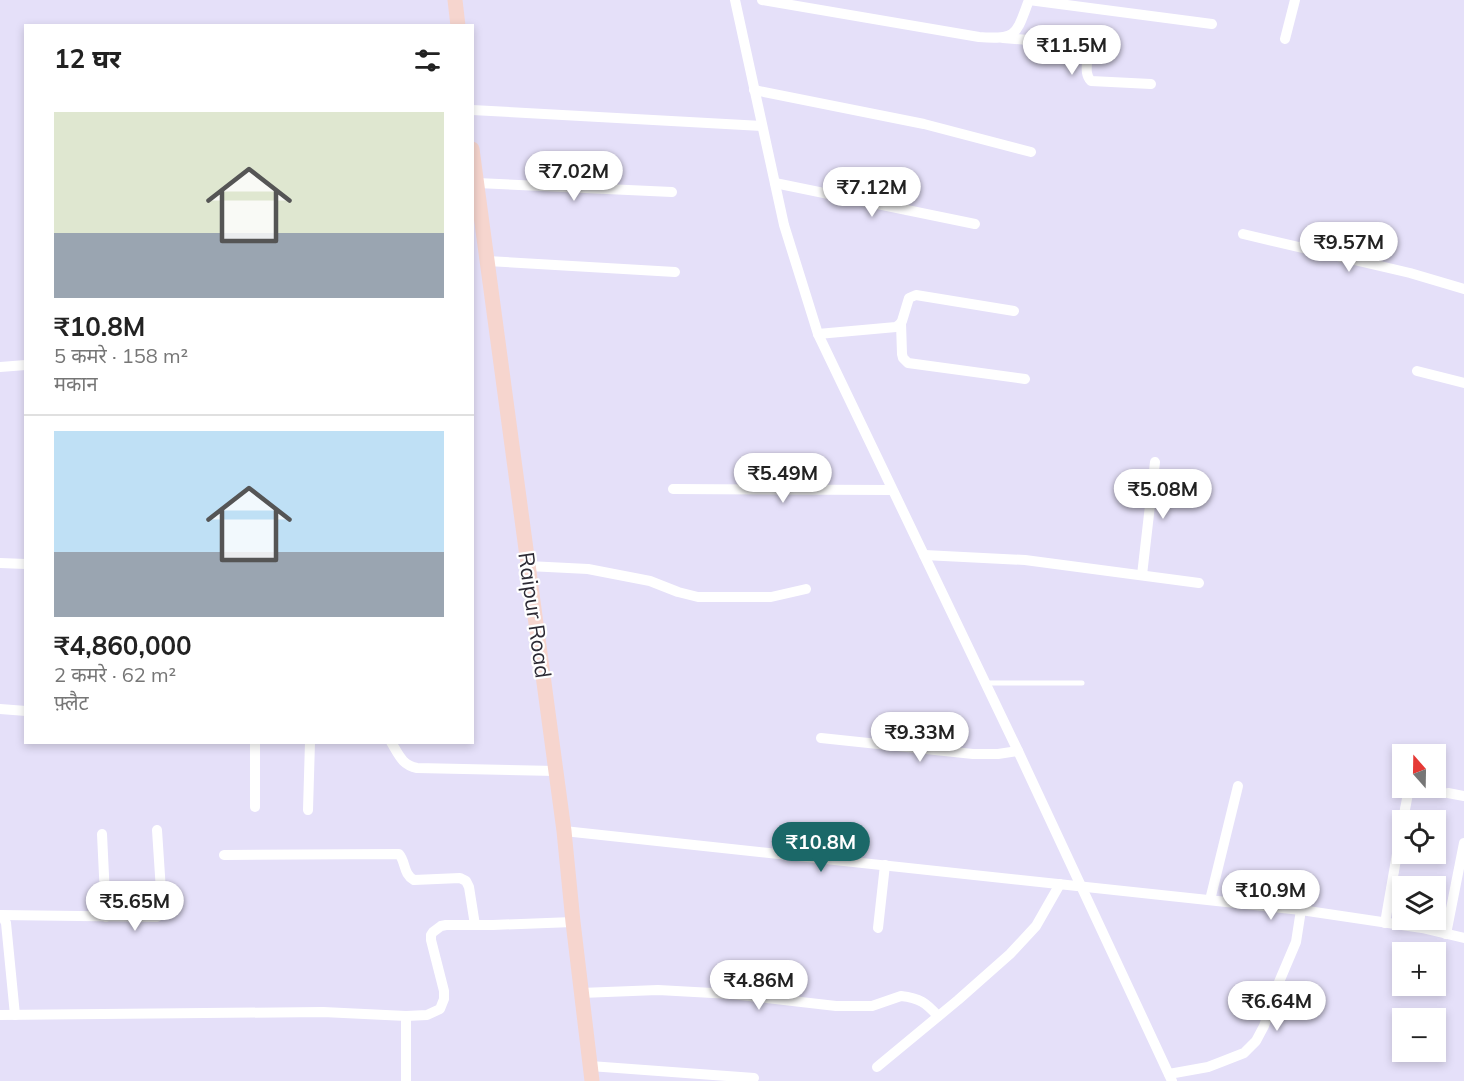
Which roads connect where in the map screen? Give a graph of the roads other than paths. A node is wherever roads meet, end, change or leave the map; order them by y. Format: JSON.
{"nodes":[{"id":1,"x":455,"y":0,"type":"edge"},
{"id":2,"x":735,"y":0,"type":"edge"},
{"id":3,"x":762,"y":0,"type":"edge"},
{"id":4,"x":1029,"y":0,"type":"edge"},
{"id":5,"x":1295,"y":0,"type":"edge"},
{"id":6,"x":458,"y":24,"type":"edge"},
{"id":7,"x":1212,"y":24,"type":"dead end"},
{"id":8,"x":1003,"y":38,"type":"junction"},
{"id":9,"x":1285,"y":39,"type":"dead end"},
{"id":10,"x":1151,"y":84,"type":"dead end"},
{"id":11,"x":754,"y":90,"type":"junction"},
{"id":12,"x":474,"y":110,"type":"edge"},
{"id":13,"x":762,"y":126,"type":"junction"},
{"id":14,"x":1031,"y":152,"type":"dead end"},
{"id":15,"x":474,"y":163,"type":"edge"},
{"id":16,"x":477,"y":183,"type":"junction"},
{"id":17,"x":775,"y":183,"type":"junction"},
{"id":18,"x":672,"y":192,"type":"dead end"},
{"id":19,"x":476,"y":210,"type":"edge"},
{"id":20,"x":975,"y":224,"type":"dead end"},
{"id":21,"x":1243,"y":234,"type":"dead end"},
{"id":22,"x":487,"y":261,"type":"junction"},
{"id":23,"x":675,"y":272,"type":"dead end"},
{"id":24,"x":1464,"y":289,"type":"edge"},
{"id":25,"x":1014,"y":311,"type":"dead end"},
{"id":26,"x":901,"y":323,"type":"junction"},
{"id":27,"x":818,"y":334,"type":"junction"},
{"id":28,"x":24,"y":365,"type":"edge"},
{"id":29,"x":0,"y":367,"type":"edge"},
{"id":30,"x":1417,"y":371,"type":"dead end"},
{"id":31,"x":1025,"y":379,"type":"dead end"},
{"id":32,"x":1464,"y":382,"type":"edge"},
{"id":33,"x":1155,"y":462,"type":"dead end"},
{"id":34,"x":673,"y":489,"type":"dead end"},
{"id":35,"x":892,"y":490,"type":"junction"},
{"id":36,"x":924,"y":555,"type":"junction"},
{"id":37,"x":0,"y":563,"type":"edge"},
{"id":38,"x":24,"y":564,"type":"edge"},
{"id":39,"x":528,"y":566,"type":"junction"},
{"id":40,"x":1142,"y":575,"type":"junction"},
{"id":41,"x":1199,"y":583,"type":"dead end"},
{"id":42,"x":806,"y":589,"type":"dead end"},
{"id":43,"x":1082,"y":682,"type":"dead end"},
{"id":44,"x":985,"y":683,"type":"junction"},
{"id":45,"x":0,"y":709,"type":"edge"},
{"id":46,"x":24,"y":711,"type":"edge"},
{"id":47,"x":821,"y":738,"type":"dead end"},
{"id":48,"x":255,"y":744,"type":"edge"},
{"id":49,"x":309,"y":744,"type":"edge"},
{"id":50,"x":392,"y":744,"type":"edge"},
{"id":51,"x":1018,"y":751,"type":"junction"},
{"id":52,"x":556,"y":771,"type":"junction"},
{"id":53,"x":1238,"y":786,"type":"dead end"},
{"id":54,"x":1448,"y":793,"type":"dead end"},
{"id":55,"x":1464,"y":796,"type":"edge"},
{"id":56,"x":255,"y":807,"type":"dead end"},
{"id":57,"x":308,"y":810,"type":"dead end"},
{"id":58,"x":157,"y":830,"type":"dead end"},
{"id":59,"x":564,"y":831,"type":"junction"},
{"id":60,"x":102,"y":834,"type":"dead end"},
{"id":61,"x":1464,"y":843,"type":"edge"},
{"id":62,"x":224,"y":855,"type":"dead end"},
{"id":63,"x":1396,"y":864,"type":"edge"},
{"id":64,"x":885,"y":865,"type":"junction"},
{"id":65,"x":1060,"y":884,"type":"junction"},
{"id":66,"x":1082,"y":886,"type":"junction"},
{"id":67,"x":1210,"y":900,"type":"junction"},
{"id":68,"x":1301,"y":910,"type":"junction"},
{"id":69,"x":0,"y":915,"type":"edge"},
{"id":70,"x":106,"y":917,"type":"junction"},
{"id":71,"x":573,"y":922,"type":"junction"},
{"id":72,"x":1385,"y":923,"type":"junction"},
{"id":73,"x":475,"y":926,"type":"junction"},
{"id":74,"x":878,"y":928,"type":"dead end"},
{"id":75,"x":1446,"y":934,"type":"junction"},
{"id":76,"x":1464,"y":938,"type":"edge"},
{"id":77,"x":4,"y":947,"type":"edge"},
{"id":78,"x":581,"y":993,"type":"junction"},
{"id":79,"x":0,"y":1015,"type":"edge"},
{"id":80,"x":15,"y":1015,"type":"junction"},
{"id":81,"x":406,"y":1016,"type":"junction"},
{"id":82,"x":938,"y":1017,"type":"junction"},
{"id":83,"x":877,"y":1067,"type":"dead end"},
{"id":84,"x":591,"y":1073,"type":"edge"},
{"id":85,"x":1171,"y":1077,"type":"edge"},
{"id":86,"x":754,"y":1078,"type":"dead end"},
{"id":87,"x":406,"y":1081,"type":"edge"}],
"edges":[{"from":1,"to":6,"type":"main road"},
{"from":2,"to":11,"type":"street"},
{"from":3,"to":8,"type":"street"},
{"from":4,"to":7,"type":"street"},
{"from":4,"to":8,"type":"street"},
{"from":5,"to":9,"type":"street"},
{"from":8,"to":10,"type":"street"},
{"from":11,"to":13,"type":"street"},
{"from":11,"to":14,"type":"street"},
{"from":12,"to":13,"type":"street"},
{"from":13,"to":17,"type":"street"},
{"from":15,"to":16,"type":"main road","name":"Raipur Road"},
{"from":16,"to":18,"type":"street"},
{"from":16,"to":19,"type":"main road","name":"Raipur Road"},
{"from":17,"to":20,"type":"street"},
{"from":17,"to":27,"type":"street"},
{"from":19,"to":22,"type":"main road","name":"Raipur Road"},
{"from":21,"to":24,"type":"street"},
{"from":22,"to":23,"type":"street"},
{"from":22,"to":39,"type":"main road","name":"Raipur Road"},
{"from":25,"to":26,"type":"street"},
{"from":26,"to":27,"type":"street"},
{"from":26,"to":31,"type":"street"},
{"from":27,"to":35,"type":"street"},
{"from":28,"to":29,"type":"street"},
{"from":30,"to":32,"type":"street"},
{"from":33,"to":40,"type":"street"},
{"from":34,"to":35,"type":"street"},
{"from":35,"to":36,"type":"street"},
{"from":36,"to":40,"type":"street"},
{"from":36,"to":44,"type":"street"},
{"from":37,"to":38,"type":"street"},
{"from":39,"to":42,"type":"street"},
{"from":39,"to":52,"type":"main road","name":"Raipur Road"},
{"from":40,"to":41,"type":"street"},
{"from":43,"to":44,"type":"lane"},
{"from":44,"to":51,"type":"street"},
{"from":45,"to":46,"type":"street"},
{"from":47,"to":51,"type":"street"},
{"from":48,"to":56,"type":"street"},
{"from":49,"to":57,"type":"street"},
{"from":50,"to":52,"type":"street"},
{"from":51,"to":66,"type":"street"},
{"from":52,"to":59,"type":"main road","name":"Raipur Road"},
{"from":53,"to":67,"type":"street"},
{"from":54,"to":55,"type":"street"},
{"from":58,"to":70,"type":"street"},
{"from":59,"to":64,"type":"street"},
{"from":59,"to":71,"type":"main road","name":"Raipur Road"},
{"from":60,"to":70,"type":"street"},
{"from":61,"to":75,"type":"street"},
{"from":62,"to":73,"type":"street"},
{"from":63,"to":72,"type":"street"},
{"from":64,"to":65,"type":"street"},
{"from":64,"to":74,"type":"street"},
{"from":65,"to":66,"type":"street"},
{"from":65,"to":82,"type":"street"},
{"from":66,"to":67,"type":"street"},
{"from":66,"to":85,"type":"street"},
{"from":67,"to":68,"type":"street"},
{"from":68,"to":72,"type":"street"},
{"from":68,"to":85,"type":"street"},
{"from":69,"to":70,"type":"street"},
{"from":69,"to":77,"type":"street"},
{"from":71,"to":73,"type":"street"},
{"from":71,"to":78,"type":"main road","name":"Raipur Road"},
{"from":72,"to":75,"type":"street"},
{"from":73,"to":81,"type":"street"},
{"from":75,"to":76,"type":"street"},
{"from":77,"to":80,"type":"street"},
{"from":78,"to":82,"type":"street"},
{"from":78,"to":84,"type":"main road","name":"Raipur Road"},
{"from":79,"to":80,"type":"street"},
{"from":80,"to":81,"type":"street"},
{"from":81,"to":87,"type":"street"},
{"from":82,"to":83,"type":"street"},
{"from":84,"to":86,"type":"street"}]}
